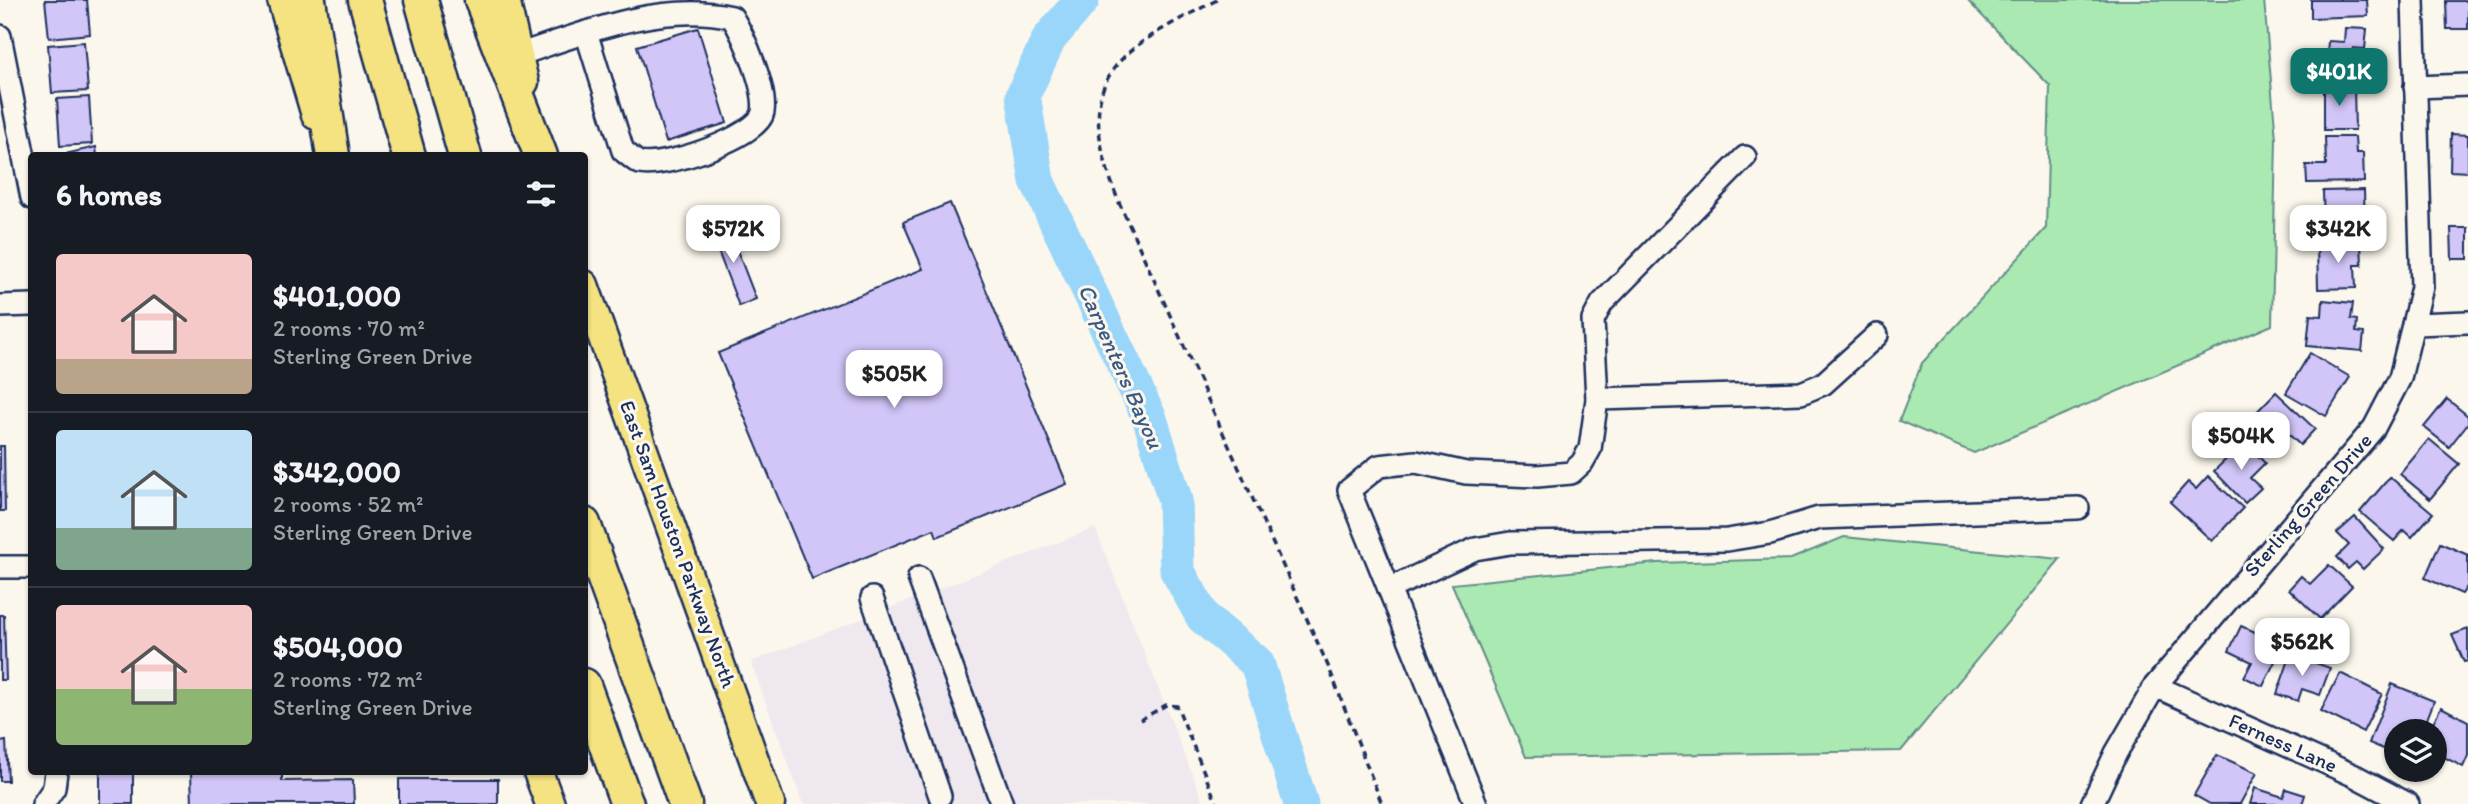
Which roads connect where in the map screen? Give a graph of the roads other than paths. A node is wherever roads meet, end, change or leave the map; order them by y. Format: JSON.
{"nodes":[{"id":1,"x":282,"y":0,"type":"edge"},
{"id":2,"x":309,"y":0,"type":"edge"},
{"id":3,"x":365,"y":0,"type":"edge"},
{"id":4,"x":421,"y":0,"type":"edge"},
{"id":5,"x":481,"y":0,"type":"edge"},
{"id":6,"x":505,"y":0,"type":"edge"},
{"id":7,"x":2413,"y":0,"type":"edge"},
{"id":8,"x":586,"y":32,"type":"junction"},
{"id":9,"x":0,"y":36,"type":"edge"},
{"id":10,"x":518,"y":55,"type":"junction"},
{"id":11,"x":2468,"y":85,"type":"edge"},
{"id":12,"x":2415,"y":87,"type":"junction"},
{"id":13,"x":326,"y":152,"type":"edge"},
{"id":14,"x":332,"y":152,"type":"edge"},
{"id":15,"x":408,"y":152,"type":"edge"},
{"id":16,"x":463,"y":152,"type":"edge"},
{"id":17,"x":539,"y":152,"type":"edge"},
{"id":18,"x":540,"y":152,"type":"edge"},
{"id":19,"x":1745,"y":157,"type":"dead end"},
{"id":20,"x":28,"y":178,"type":"edge"},
{"id":21,"x":588,"y":296,"type":"edge"},
{"id":22,"x":28,"y":305,"type":"edge"},
{"id":23,"x":0,"y":306,"type":"edge"},
{"id":24,"x":2468,"y":322,"type":"edge"},
{"id":25,"x":2415,"y":324,"type":"junction"},
{"id":26,"x":1877,"y":335,"type":"dead end"},
{"id":27,"x":1597,"y":399,"type":"junction"},
{"id":28,"x":2078,"y":508,"type":"dead end"},
{"id":29,"x":588,"y":535,"type":"edge"},
{"id":30,"x":0,"y":567,"type":"edge"},
{"id":31,"x":28,"y":567,"type":"edge"},
{"id":32,"x":919,"y":578,"type":"dead end"},
{"id":33,"x":1388,"y":589,"type":"junction"},
{"id":34,"x":873,"y":597,"type":"dead end"},
{"id":35,"x":2155,"y":686,"type":"junction"},
{"id":36,"x":588,"y":696,"type":"edge"},
{"id":37,"x":56,"y":775,"type":"edge"},
{"id":38,"x":539,"y":775,"type":"edge"},
{"id":39,"x":940,"y":796,"type":"dead end"},
{"id":40,"x":44,"y":803,"type":"edge"},
{"id":41,"x":550,"y":804,"type":"edge"},
{"id":42,"x":627,"y":804,"type":"edge"},
{"id":43,"x":685,"y":804,"type":"edge"},
{"id":44,"x":770,"y":804,"type":"edge"},
{"id":45,"x":1002,"y":804,"type":"edge"},
{"id":46,"x":1476,"y":804,"type":"edge"},
{"id":47,"x":2092,"y":804,"type":"edge"},
{"id":48,"x":2408,"y":804,"type":"edge"}],
"edges":[{"from":1,"to":13,"type":"main road"},
{"from":2,"to":14,"type":"highway"},
{"from":3,"to":15,"type":"highway"},
{"from":4,"to":16,"type":"highway"},
{"from":5,"to":17,"type":"highway"},
{"from":6,"to":10,"type":"main road"},
{"from":7,"to":12,"type":"street","name":"Sterling Green Drive"},
{"from":8,"to":8,"type":"street"},
{"from":8,"to":10,"type":"street"},
{"from":9,"to":20,"type":"street"},
{"from":10,"to":18,"type":"main road"},
{"from":11,"to":12,"type":"street"},
{"from":12,"to":25,"type":"street","name":"Sterling Green Drive"},
{"from":19,"to":27,"type":"street"},
{"from":21,"to":44,"type":"main road","name":"East Sam Houston Parkway North"},
{"from":22,"to":23,"type":"street"},
{"from":24,"to":25,"type":"street"},
{"from":25,"to":35,"type":"street","name":"Sterling Green Drive"},
{"from":26,"to":27,"type":"street"},
{"from":27,"to":33,"type":"street"},
{"from":28,"to":33,"type":"street"},
{"from":29,"to":43,"type":"highway"},
{"from":30,"to":31,"type":"street"},
{"from":32,"to":45,"type":"street"},
{"from":33,"to":46,"type":"street"},
{"from":34,"to":39,"type":"street"},
{"from":35,"to":47,"type":"street","name":"Sterling Green Drive"},
{"from":35,"to":48,"type":"street","name":"Ferness Lane"},
{"from":36,"to":42,"type":"highway"},
{"from":37,"to":40,"type":"street"},
{"from":38,"to":41,"type":"main road"}]}
